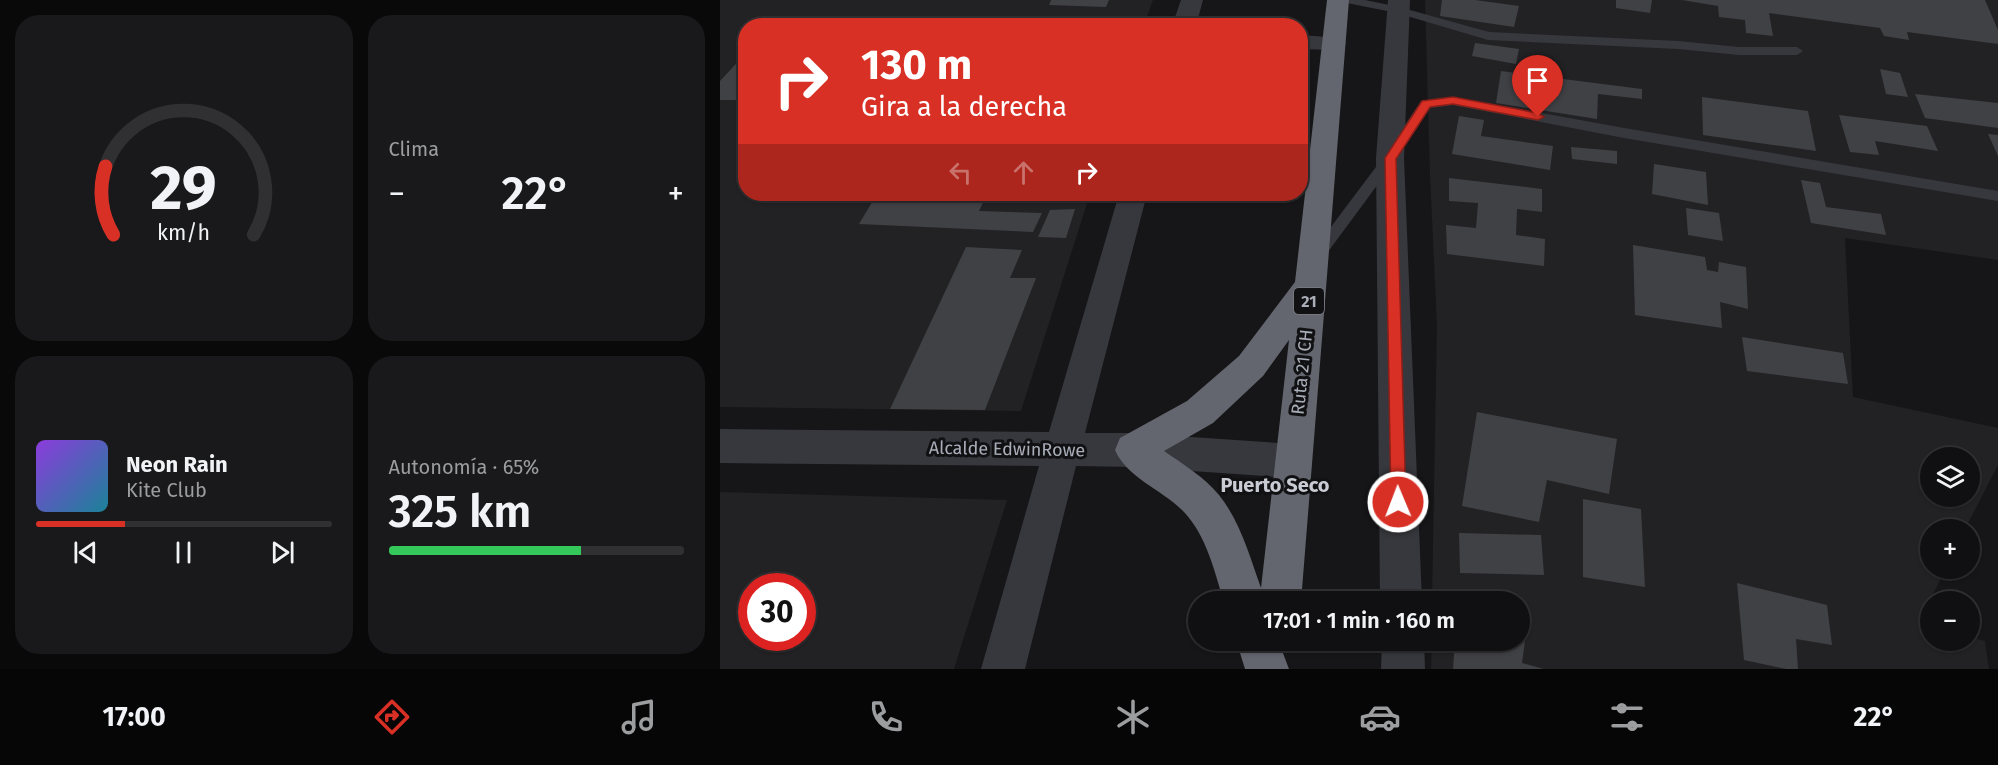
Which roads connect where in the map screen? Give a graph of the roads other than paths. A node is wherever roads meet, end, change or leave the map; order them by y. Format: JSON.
{"nodes":[{"id":1,"x":1192,"y":0,"type":"edge"},
{"id":2,"x":1338,"y":0,"type":"edge"},
{"id":3,"x":1347,"y":0,"type":"edge"},
{"id":4,"x":1399,"y":5,"type":"edge"},
{"id":5,"x":1186,"y":18,"type":"edge"},
{"id":6,"x":1308,"y":42,"type":"edge"},
{"id":7,"x":1334,"y":43,"type":"junction"},
{"id":8,"x":1797,"y":51,"type":"dead end"},
{"id":9,"x":1390,"y":158,"type":"junction"},
{"id":10,"x":1998,"y":196,"type":"edge"},
{"id":11,"x":1131,"y":201,"type":"edge"},
{"id":12,"x":1311,"y":274,"type":"junction"},
{"id":13,"x":720,"y":446,"type":"edge"},
{"id":14,"x":1062,"y":450,"type":"junction"},
{"id":15,"x":1133,"y":450,"type":"junction"},
{"id":16,"x":1293,"y":461,"type":"junction"},
{"id":17,"x":1241,"y":591,"type":"edge"},
{"id":18,"x":1281,"y":591,"type":"edge"},
{"id":19,"x":1401,"y":591,"type":"edge"},
{"id":20,"x":1261,"y":651,"type":"edge"},
{"id":21,"x":1275,"y":651,"type":"edge"},
{"id":22,"x":1403,"y":651,"type":"edge"},
{"id":23,"x":1003,"y":669,"type":"edge"},
{"id":24,"x":1267,"y":669,"type":"edge"},
{"id":25,"x":1273,"y":669,"type":"edge"},
{"id":26,"x":1404,"y":669,"type":"edge"}],
"edges":[{"from":1,"to":5,"type":"street"},
{"from":2,"to":7,"type":"highway","name":"Ruta 21 CH","number":"21"},
{"from":3,"to":4,"type":"lane"},
{"from":4,"to":8,"type":"lane"},
{"from":4,"to":9,"type":"street"},
{"from":6,"to":7,"type":"street"},
{"from":7,"to":12,"type":"highway","name":"Ruta 21 CH","number":"21"},
{"from":9,"to":10,"type":"lane"},
{"from":9,"to":12,"type":"lane"},
{"from":9,"to":19,"type":"street"},
{"from":11,"to":14,"type":"street"},
{"from":12,"to":15,"type":"highway"},
{"from":12,"to":16,"type":"highway","name":"Ruta 21 CH","number":"21"},
{"from":13,"to":14,"type":"street","name":"Alcalde EdwinRowe"},
{"from":14,"to":15,"type":"street","name":"Alcalde EdwinRowe"},
{"from":14,"to":23,"type":"street"},
{"from":15,"to":16,"type":"street","name":"Alcalde EdwinRowe"},
{"from":15,"to":17,"type":"highway"},
{"from":16,"to":18,"type":"highway","name":"Ruta 21 CH","number":"21"},
{"from":20,"to":24,"type":"highway"},
{"from":21,"to":25,"type":"highway"},
{"from":22,"to":26,"type":"street"}]}
